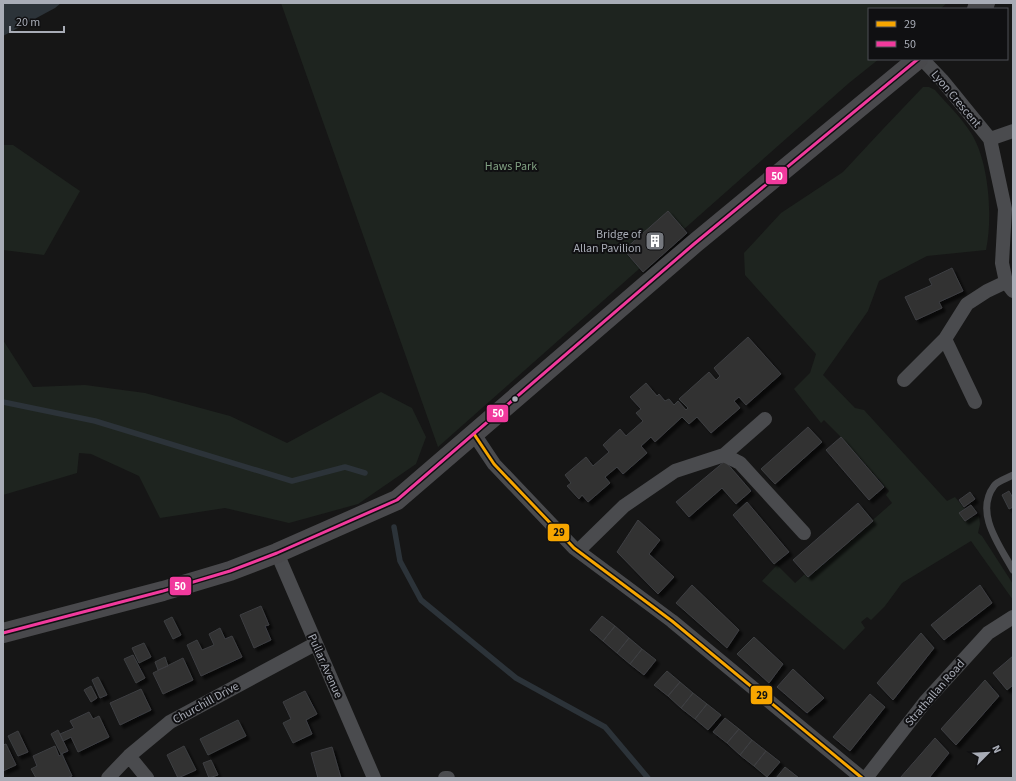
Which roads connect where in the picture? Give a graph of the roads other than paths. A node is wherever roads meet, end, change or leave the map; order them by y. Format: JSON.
{"nodes":[{"id":1,"x":917,"y":60,"type":"edge"},
{"id":2,"x":923,"y":60,"type":"edge"},
{"id":3,"x":1013,"y":131,"type":"edge"},
{"id":4,"x":990,"y":139,"type":"junction"},
{"id":5,"x":1010,"y":286,"type":"edge"},
{"id":6,"x":945,"y":339,"type":"junction"},
{"id":7,"x":904,"y":380,"type":"dead end"},
{"id":8,"x":975,"y":402,"type":"dead end"},
{"id":9,"x":765,"y":419,"type":"dead end"},
{"id":10,"x":474,"y":434,"type":"junction"},
{"id":11,"x":724,"y":455,"type":"junction"},
{"id":12,"x":1013,"y":475,"type":"edge"},
{"id":13,"x":804,"y":533,"type":"dead end"},
{"id":14,"x":578,"y":551,"type":"junction"},
{"id":15,"x":277,"y":553,"type":"junction"},
{"id":16,"x":1013,"y":570,"type":"edge"},
{"id":17,"x":1013,"y":617,"type":"edge"},
{"id":18,"x":3,"y":633,"type":"edge"},
{"id":19,"x":315,"y":644,"type":"junction"},
{"id":20,"x":129,"y":756,"type":"junction"},
{"id":21,"x":108,"y":778,"type":"edge"},
{"id":22,"x":147,"y":778,"type":"edge"},
{"id":23,"x":374,"y":778,"type":"edge"},
{"id":24,"x":445,"y":778,"type":"edge"},
{"id":25,"x":448,"y":778,"type":"edge"},
{"id":26,"x":862,"y":778,"type":"edge"},
{"id":27,"x":866,"y":778,"type":"edge"}],
"edges":[{"from":1,"to":10,"type":"main road"},
{"from":2,"to":4,"type":"street","name":"Lyon Crescent"},
{"from":3,"to":4,"type":"street","name":"Lyon Crescent"},
{"from":4,"to":5,"type":"street","name":"Lyon Crescent"},
{"from":5,"to":6,"type":"street","name":"Lyon Crescent"},
{"from":6,"to":7,"type":"street","name":"Lyon Crescent"},
{"from":6,"to":8,"type":"street"},
{"from":9,"to":11,"type":"street"},
{"from":10,"to":14,"type":"street"},
{"from":10,"to":15,"type":"main road"},
{"from":11,"to":13,"type":"street"},
{"from":11,"to":14,"type":"street"},
{"from":12,"to":16,"type":"lane"},
{"from":14,"to":26,"type":"street"},
{"from":15,"to":18,"type":"main road"},
{"from":15,"to":19,"type":"street","name":"Pullar Avenue"},
{"from":17,"to":27,"type":"street","name":"Strathallan Road"},
{"from":19,"to":20,"type":"street","name":"Churchill Drive"},
{"from":19,"to":23,"type":"street","name":"Pullar Avenue"},
{"from":20,"to":21,"type":"street","name":"Churchill Drive"},
{"from":20,"to":22,"type":"street"},
{"from":24,"to":25,"type":"street"}]}
